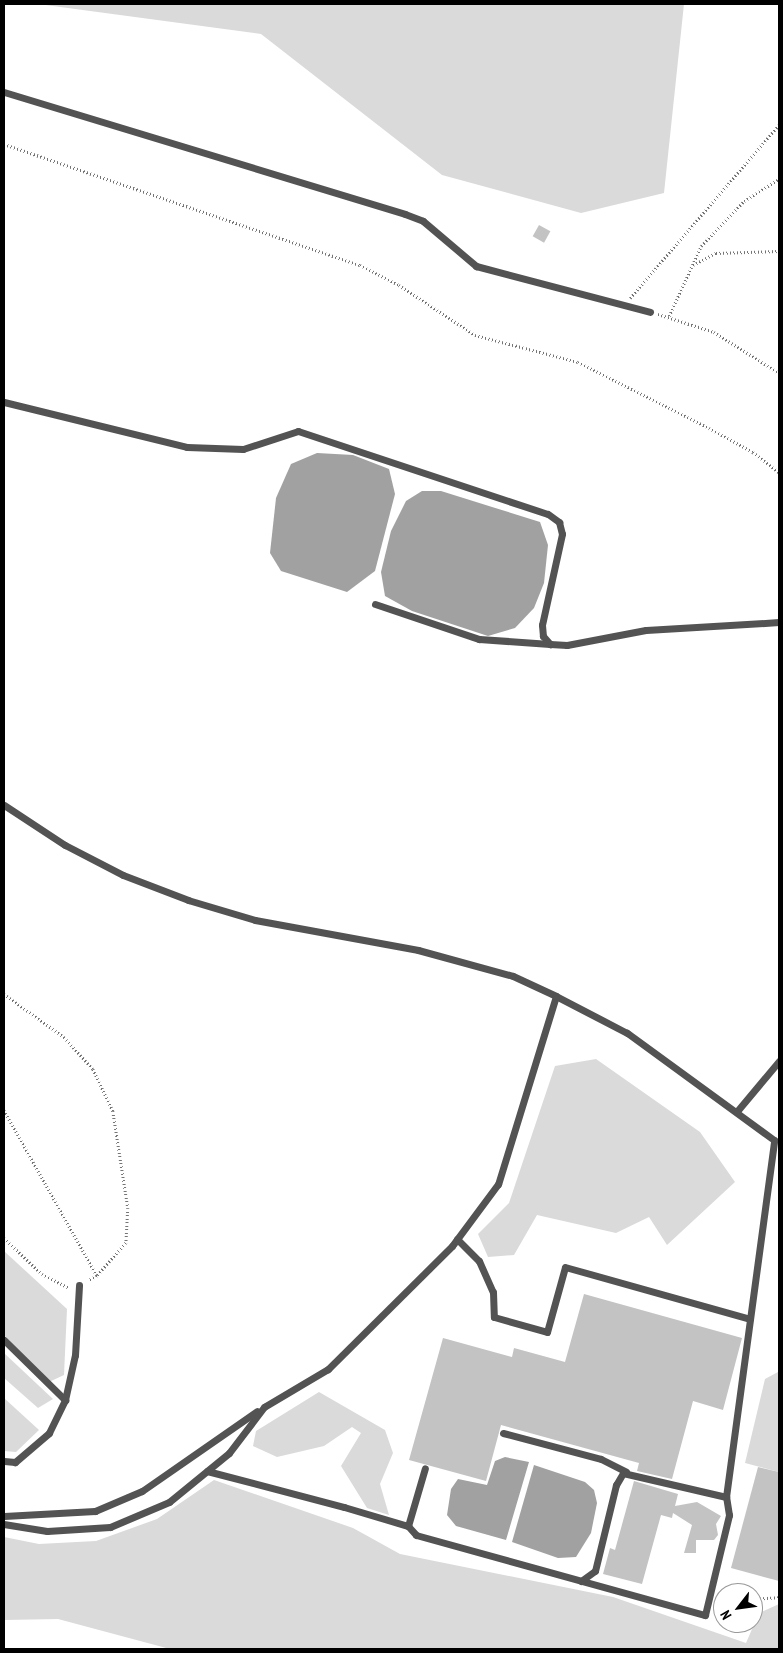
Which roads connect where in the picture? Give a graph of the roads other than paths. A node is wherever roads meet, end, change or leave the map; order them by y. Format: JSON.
{"nodes":[{"id":1,"x":4,"y":92,"type":"edge"},
{"id":2,"x":650,"y":312,"type":"road end"},
{"id":3,"x":4,"y":402,"type":"edge"},
{"id":4,"x":375,"y":604,"type":"dead end"},
{"id":5,"x":779,"y":622,"type":"edge"},
{"id":6,"x":550,"y":644,"type":"junction"},
{"id":7,"x":4,"y":805,"type":"edge"},
{"id":8,"x":556,"y":996,"type":"junction"},
{"id":9,"x":779,"y":1061,"type":"edge"},
{"id":10,"x":738,"y":1110,"type":"junction"},
{"id":11,"x":777,"y":1142,"type":"edge"},
{"id":12,"x":457,"y":1239,"type":"junction"},
{"id":13,"x":80,"y":1285,"type":"road end"},
{"id":14,"x":750,"y":1319,"type":"junction"},
{"id":15,"x":4,"y":1340,"type":"edge"},
{"id":16,"x":66,"y":1400,"type":"junction"},
{"id":17,"x":264,"y":1407,"type":"junction"},
{"id":18,"x":503,"y":1433,"type":"dead end"},
{"id":19,"x":4,"y":1461,"type":"edge"},
{"id":20,"x":425,"y":1468,"type":"dead end"},
{"id":21,"x":207,"y":1471,"type":"junction"},
{"id":22,"x":626,"y":1472,"type":"junction"},
{"id":23,"x":726,"y":1497,"type":"junction"},
{"id":24,"x":4,"y":1516,"type":"edge"},
{"id":25,"x":4,"y":1524,"type":"edge"},
{"id":26,"x":408,"y":1526,"type":"junction"},
{"id":27,"x":581,"y":1581,"type":"junction"}],
"edges":[{"from":1,"to":2,"type":"lane"},
{"from":3,"to":6,"type":"lane"},
{"from":4,"to":6,"type":"lane"},
{"from":5,"to":6,"type":"lane"},
{"from":7,"to":8,"type":"lane"},
{"from":8,"to":10,"type":"lane"},
{"from":8,"to":12,"type":"lane"},
{"from":9,"to":10,"type":"lane"},
{"from":10,"to":11,"type":"lane"},
{"from":11,"to":14,"type":"lane"},
{"from":12,"to":14,"type":"lane"},
{"from":12,"to":17,"type":"lane"},
{"from":13,"to":16,"type":"lane"},
{"from":14,"to":23,"type":"lane"},
{"from":15,"to":16,"type":"lane"},
{"from":16,"to":19,"type":"lane"},
{"from":17,"to":21,"type":"lane"},
{"from":17,"to":24,"type":"lane"},
{"from":18,"to":22,"type":"lane"},
{"from":20,"to":26,"type":"lane"},
{"from":21,"to":25,"type":"lane"},
{"from":21,"to":26,"type":"lane"},
{"from":22,"to":23,"type":"lane"},
{"from":22,"to":27,"type":"lane"},
{"from":23,"to":27,"type":"lane"},
{"from":26,"to":27,"type":"lane"}]}
